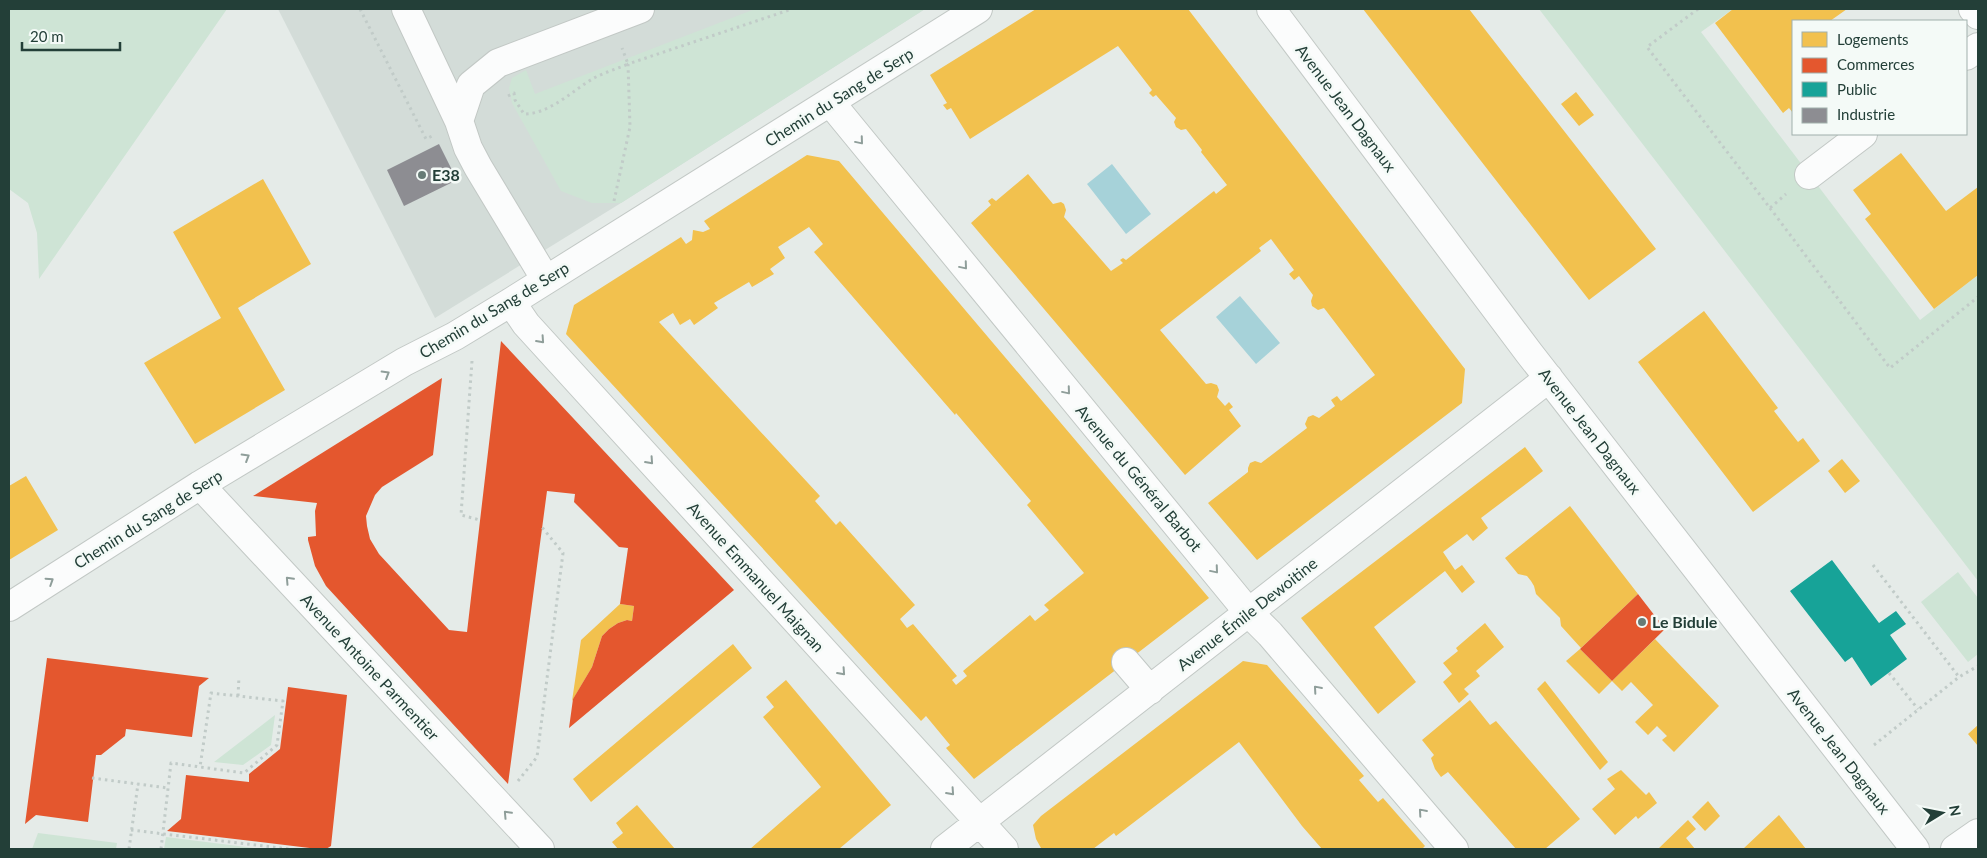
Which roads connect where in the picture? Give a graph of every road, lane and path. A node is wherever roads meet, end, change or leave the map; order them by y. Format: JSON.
{"nodes":[{"id":1,"x":406,"y":9,"type":"edge"},
{"id":2,"x":640,"y":9,"type":"edge"},
{"id":3,"x":792,"y":9,"type":"edge"},
{"id":4,"x":978,"y":9,"type":"edge"},
{"id":5,"x":1271,"y":9,"type":"edge"},
{"id":6,"x":1698,"y":9,"type":"edge"},
{"id":7,"x":1973,"y":9,"type":"edge"},
{"id":8,"x":1978,"y":15,"type":"edge"},
{"id":9,"x":1978,"y":47,"type":"edge"},
{"id":10,"x":1967,"y":55,"type":"edge"},
{"id":11,"x":830,"y":102,"type":"junction"},
{"id":12,"x":459,"y":121,"type":"junction"},
{"id":13,"x":1862,"y":135,"type":"edge"},
{"id":14,"x":1810,"y":175,"type":"joint"},
{"id":15,"x":614,"y":203,"type":"dead end"},
{"id":16,"x":1770,"y":208,"type":"junction"},
{"id":17,"x":546,"y":280,"type":"junction"},
{"id":18,"x":1978,"y":297,"type":"edge"},
{"id":19,"x":510,"y":302,"type":"junction"},
{"id":20,"x":455,"y":336,"type":"junction"},
{"id":21,"x":1549,"y":378,"type":"junction"},
{"id":22,"x":200,"y":484,"type":"junction"},
{"id":23,"x":480,"y":520,"type":"dead end"},
{"id":24,"x":541,"y":526,"type":"dead end"},
{"id":25,"x":1873,"y":565,"type":"dead end"},
{"id":26,"x":9,"y":607,"type":"edge"},
{"id":27,"x":1250,"y":613,"type":"junction"},
{"id":28,"x":1126,"y":662,"type":"dead end"},
{"id":29,"x":1978,"y":666,"type":"edge"},
{"id":30,"x":1889,"y":672,"type":"dead end"},
{"id":31,"x":239,"y":677,"type":"dead end"},
{"id":32,"x":1959,"y":677,"type":"junction"},
{"id":33,"x":1150,"y":690,"type":"junction"},
{"id":34,"x":238,"y":696,"type":"junction"},
{"id":35,"x":1918,"y":710,"type":"junction"},
{"id":36,"x":1850,"y":765,"type":"junction"},
{"id":37,"x":200,"y":767,"type":"junction"},
{"id":38,"x":92,"y":778,"type":"dead end"},
{"id":39,"x":138,"y":784,"type":"junction"},
{"id":40,"x":168,"y":788,"type":"junction"},
{"id":41,"x":500,"y":806,"type":"junction"},
{"id":42,"x":979,"y":823,"type":"junction"},
{"id":43,"x":132,"y":830,"type":"junction"},
{"id":44,"x":1978,"y":833,"type":"edge"},
{"id":45,"x":162,"y":834,"type":"junction"},
{"id":46,"x":129,"y":849,"type":"edge"},
{"id":47,"x":160,"y":849,"type":"edge"},
{"id":48,"x":289,"y":849,"type":"edge"},
{"id":49,"x":540,"y":849,"type":"edge"},
{"id":50,"x":945,"y":849,"type":"edge"},
{"id":51,"x":1004,"y":849,"type":"edge"},
{"id":52,"x":1454,"y":849,"type":"edge"},
{"id":53,"x":1915,"y":849,"type":"edge"},
{"id":54,"x":1955,"y":849,"type":"edge"}],
"edges":[{"from":1,"to":12,"type":"street"},
{"from":2,"to":12,"type":"street"},
{"from":3,"to":15,"type":"path"},
{"from":4,"to":11,"type":"street","name":"Chemin du Sang de Serp"},
{"from":5,"to":21,"type":"street","name":"Avenue Jean Dagnaux"},
{"from":6,"to":16,"type":"path"},
{"from":7,"to":8,"type":"street"},
{"from":9,"to":10,"type":"street"},
{"from":11,"to":17,"type":"street","name":"Chemin du Sang de Serp"},
{"from":11,"to":27,"type":"street","name":"Avenue du Général Barbot","one_way":true},
{"from":12,"to":17,"type":"street"},
{"from":13,"to":14,"type":"street"},
{"from":14,"to":16,"type":"path"},
{"from":16,"to":18,"type":"path"},
{"from":17,"to":19,"type":"street","name":"Chemin du Sang de Serp"},
{"from":19,"to":20,"type":"street","name":"Chemin du Sang de Serp"},
{"from":19,"to":42,"type":"street","name":"Avenue Emmanuel Maignan","one_way":true},
{"from":22,"to":20,"type":"street","name":"Chemin du Sang de Serp","one_way":true},
{"from":20,"to":23,"type":"path"},
{"from":21,"to":27,"type":"street","name":"Avenue Émile Dewoitine"},
{"from":21,"to":36,"type":"street","name":"Avenue Jean Dagnaux"},
{"from":26,"to":22,"type":"street","name":"Chemin du Sang de Serp","one_way":true},
{"from":41,"to":22,"type":"street","name":"Avenue Antoine Parmentier","one_way":true},
{"from":24,"to":41,"type":"path"},
{"from":25,"to":32,"type":"path"},
{"from":27,"to":33,"type":"street","name":"Avenue Émile Dewoitine"},
{"from":52,"to":27,"type":"street","name":"Avenue du Général Barbot","one_way":true},
{"from":28,"to":33,"type":"street"},
{"from":29,"to":32,"type":"path"},
{"from":30,"to":35,"type":"path"},
{"from":31,"to":34,"type":"path"},
{"from":32,"to":35,"type":"path"},
{"from":33,"to":42,"type":"street","name":"Avenue Émile Dewoitine"},
{"from":34,"to":37,"type":"path"},
{"from":34,"to":37,"type":"path"},
{"from":35,"to":36,"type":"path"},
{"from":36,"to":53,"type":"street","name":"Avenue Jean Dagnaux"},
{"from":37,"to":40,"type":"path"},
{"from":38,"to":39,"type":"path"},
{"from":39,"to":40,"type":"path"},
{"from":39,"to":43,"type":"path"},
{"from":40,"to":45,"type":"path"},
{"from":49,"to":41,"type":"street","name":"Avenue Antoine Parmentier","one_way":true},
{"from":42,"to":50,"type":"street","name":"Avenue Émile Dewoitine"},
{"from":42,"to":51,"type":"street","name":"Avenue Emmanuel Maignan"},
{"from":43,"to":45,"type":"path"},
{"from":43,"to":46,"type":"path"},
{"from":44,"to":54,"type":"street"},
{"from":45,"to":47,"type":"path"},
{"from":45,"to":48,"type":"path"}]}
